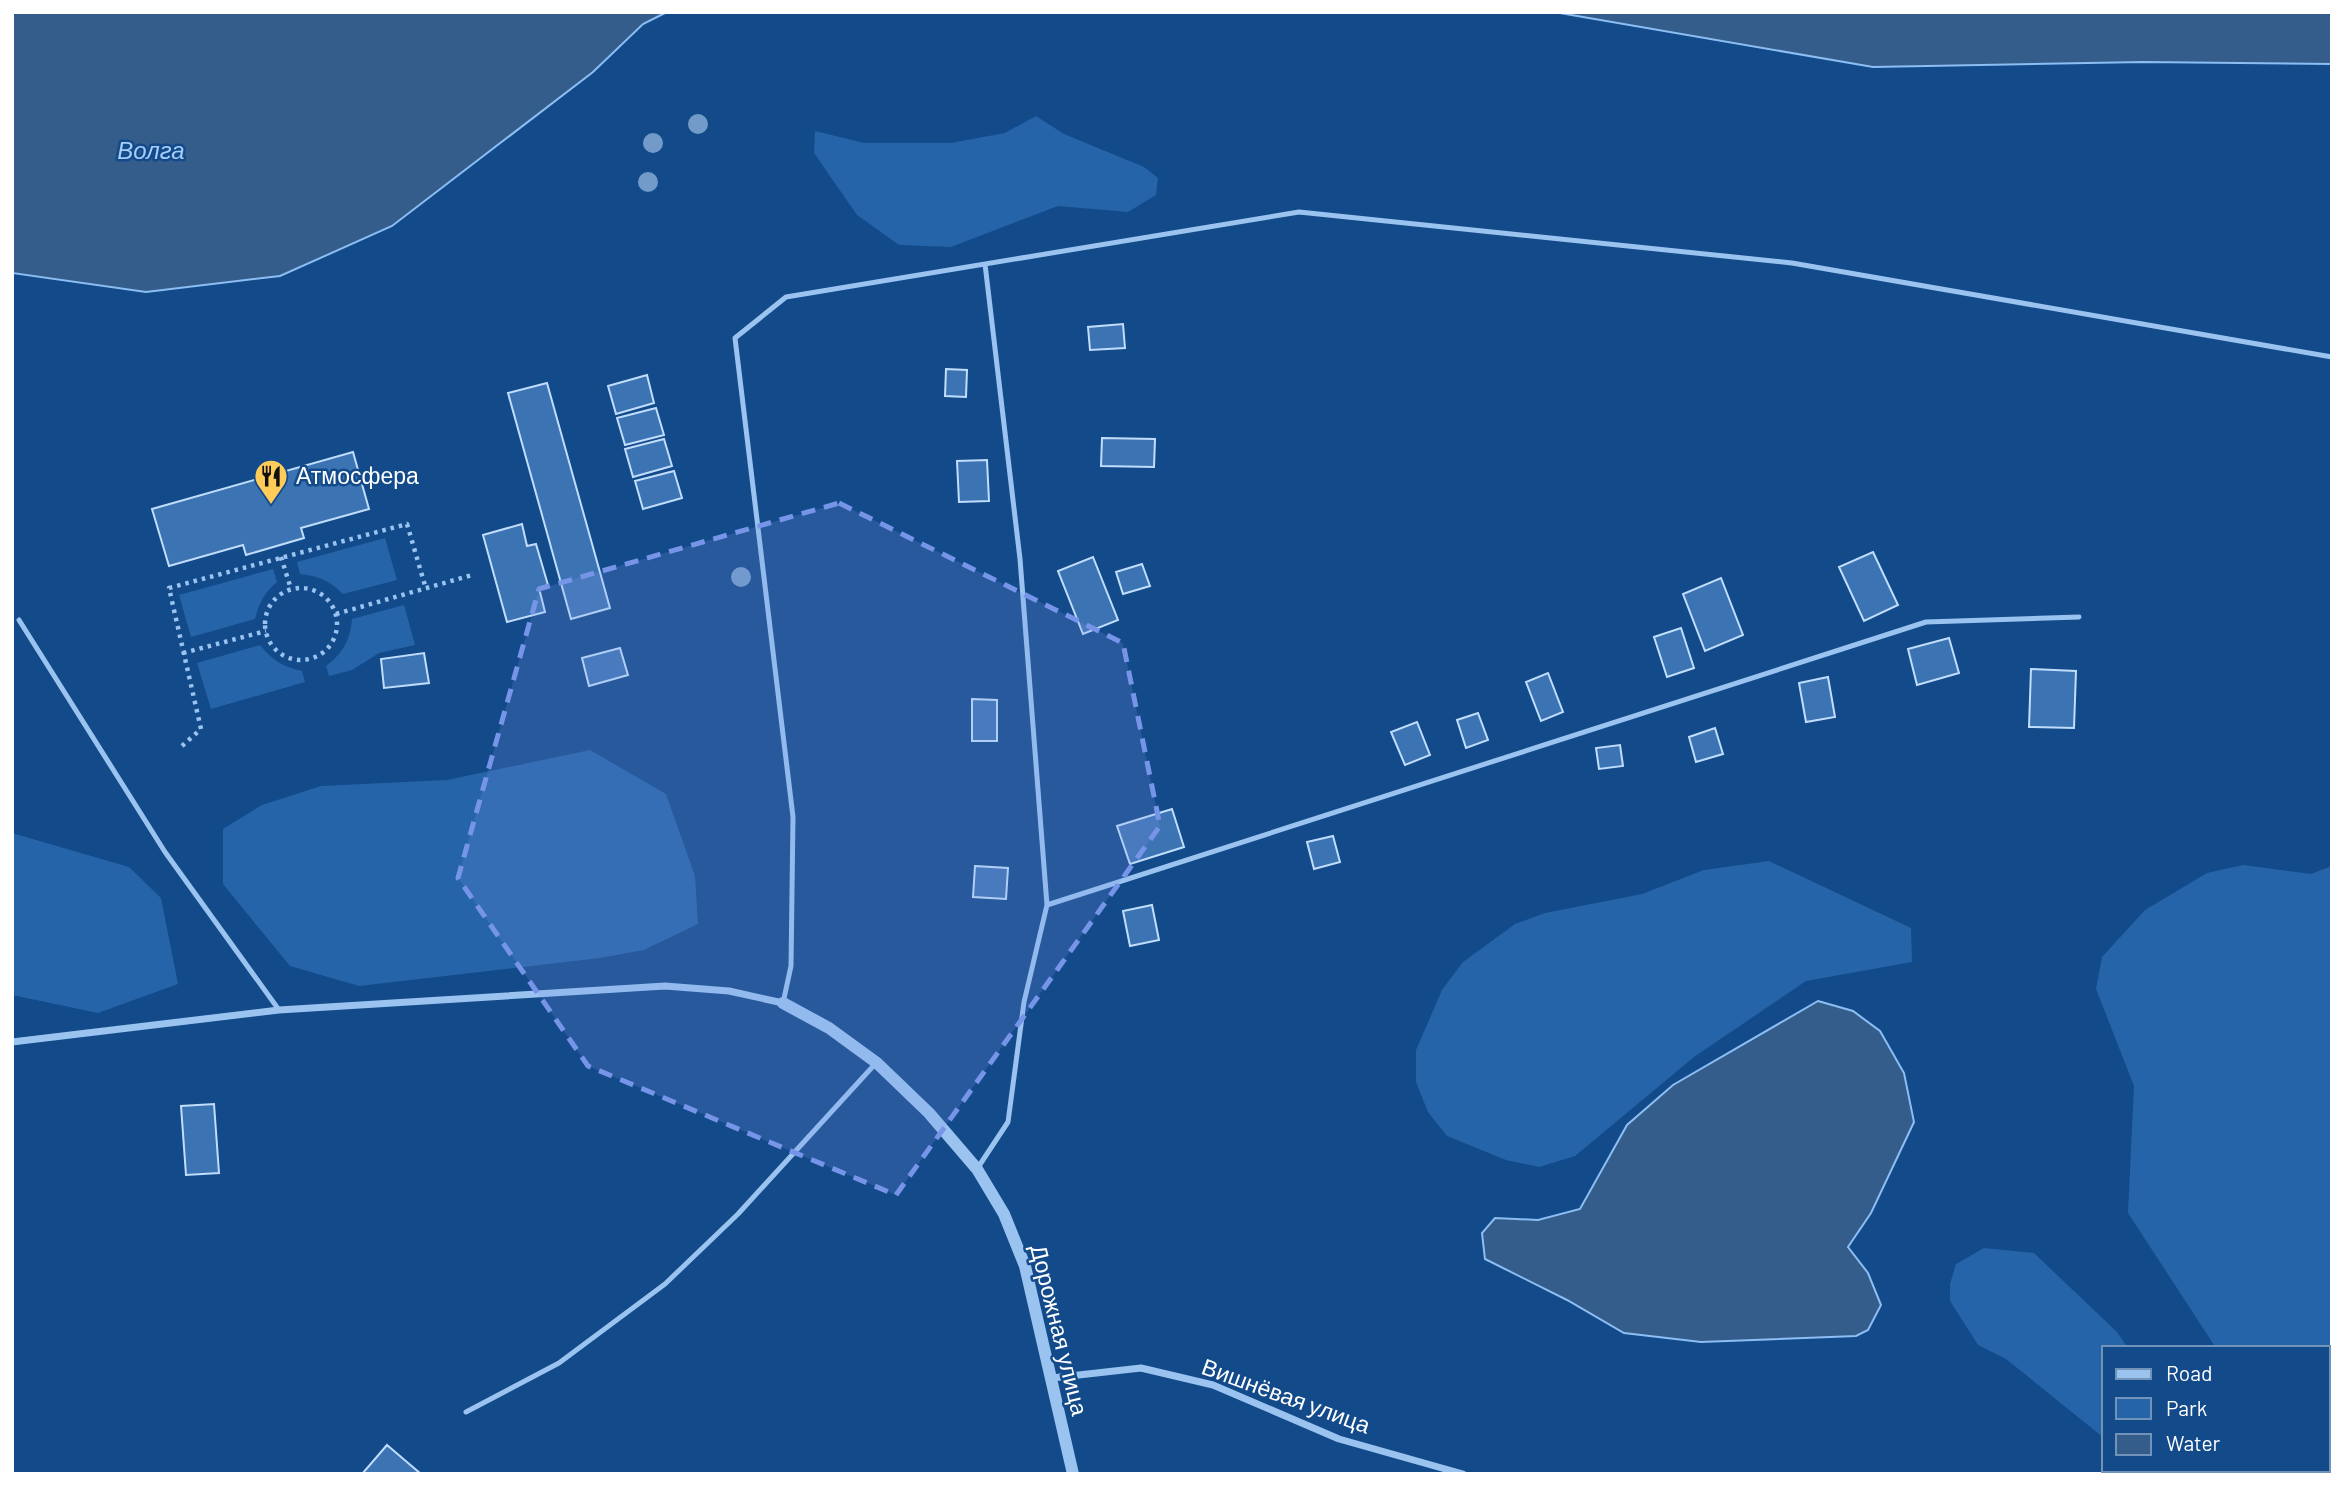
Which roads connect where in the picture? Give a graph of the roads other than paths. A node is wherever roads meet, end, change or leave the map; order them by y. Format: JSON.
{"nodes":[{"id":1,"x":985,"y":264,"type":"junction"},
{"id":2,"x":2332,"y":357,"type":"edge"},
{"id":3,"x":2079,"y":617,"type":"dead end"},
{"id":4,"x":19,"y":620,"type":"dead end"},
{"id":5,"x":1046,"y":905,"type":"junction"},
{"id":6,"x":783,"y":1003,"type":"junction"},
{"id":7,"x":279,"y":1010,"type":"junction"},
{"id":8,"x":12,"y":1042,"type":"edge"},
{"id":9,"x":877,"y":1063,"type":"junction"},
{"id":10,"x":977,"y":1169,"type":"junction"},
{"id":11,"x":1052,"y":1378,"type":"junction"},
{"id":12,"x":466,"y":1412,"type":"dead end"},
{"id":13,"x":1073,"y":1474,"type":"edge"},
{"id":14,"x":1463,"y":1474,"type":"edge"}],
"edges":[{"from":1,"to":2,"type":"lane"},
{"from":1,"to":5,"type":"lane"},
{"from":1,"to":6,"type":"lane"},
{"from":3,"to":5,"type":"lane"},
{"from":4,"to":7,"type":"lane"},
{"from":5,"to":10,"type":"lane"},
{"from":6,"to":7,"type":"street"},
{"from":6,"to":9,"type":"street","name":"Дорожная улица"},
{"from":7,"to":8,"type":"street"},
{"from":9,"to":10,"type":"street","name":"Дорожная улица"},
{"from":9,"to":12,"type":"lane"},
{"from":10,"to":11,"type":"street","name":"Дорожная улица"},
{"from":11,"to":13,"type":"street","name":"Дорожная улица"},
{"from":11,"to":14,"type":"street","name":"Вишнёвая улица"}]}
